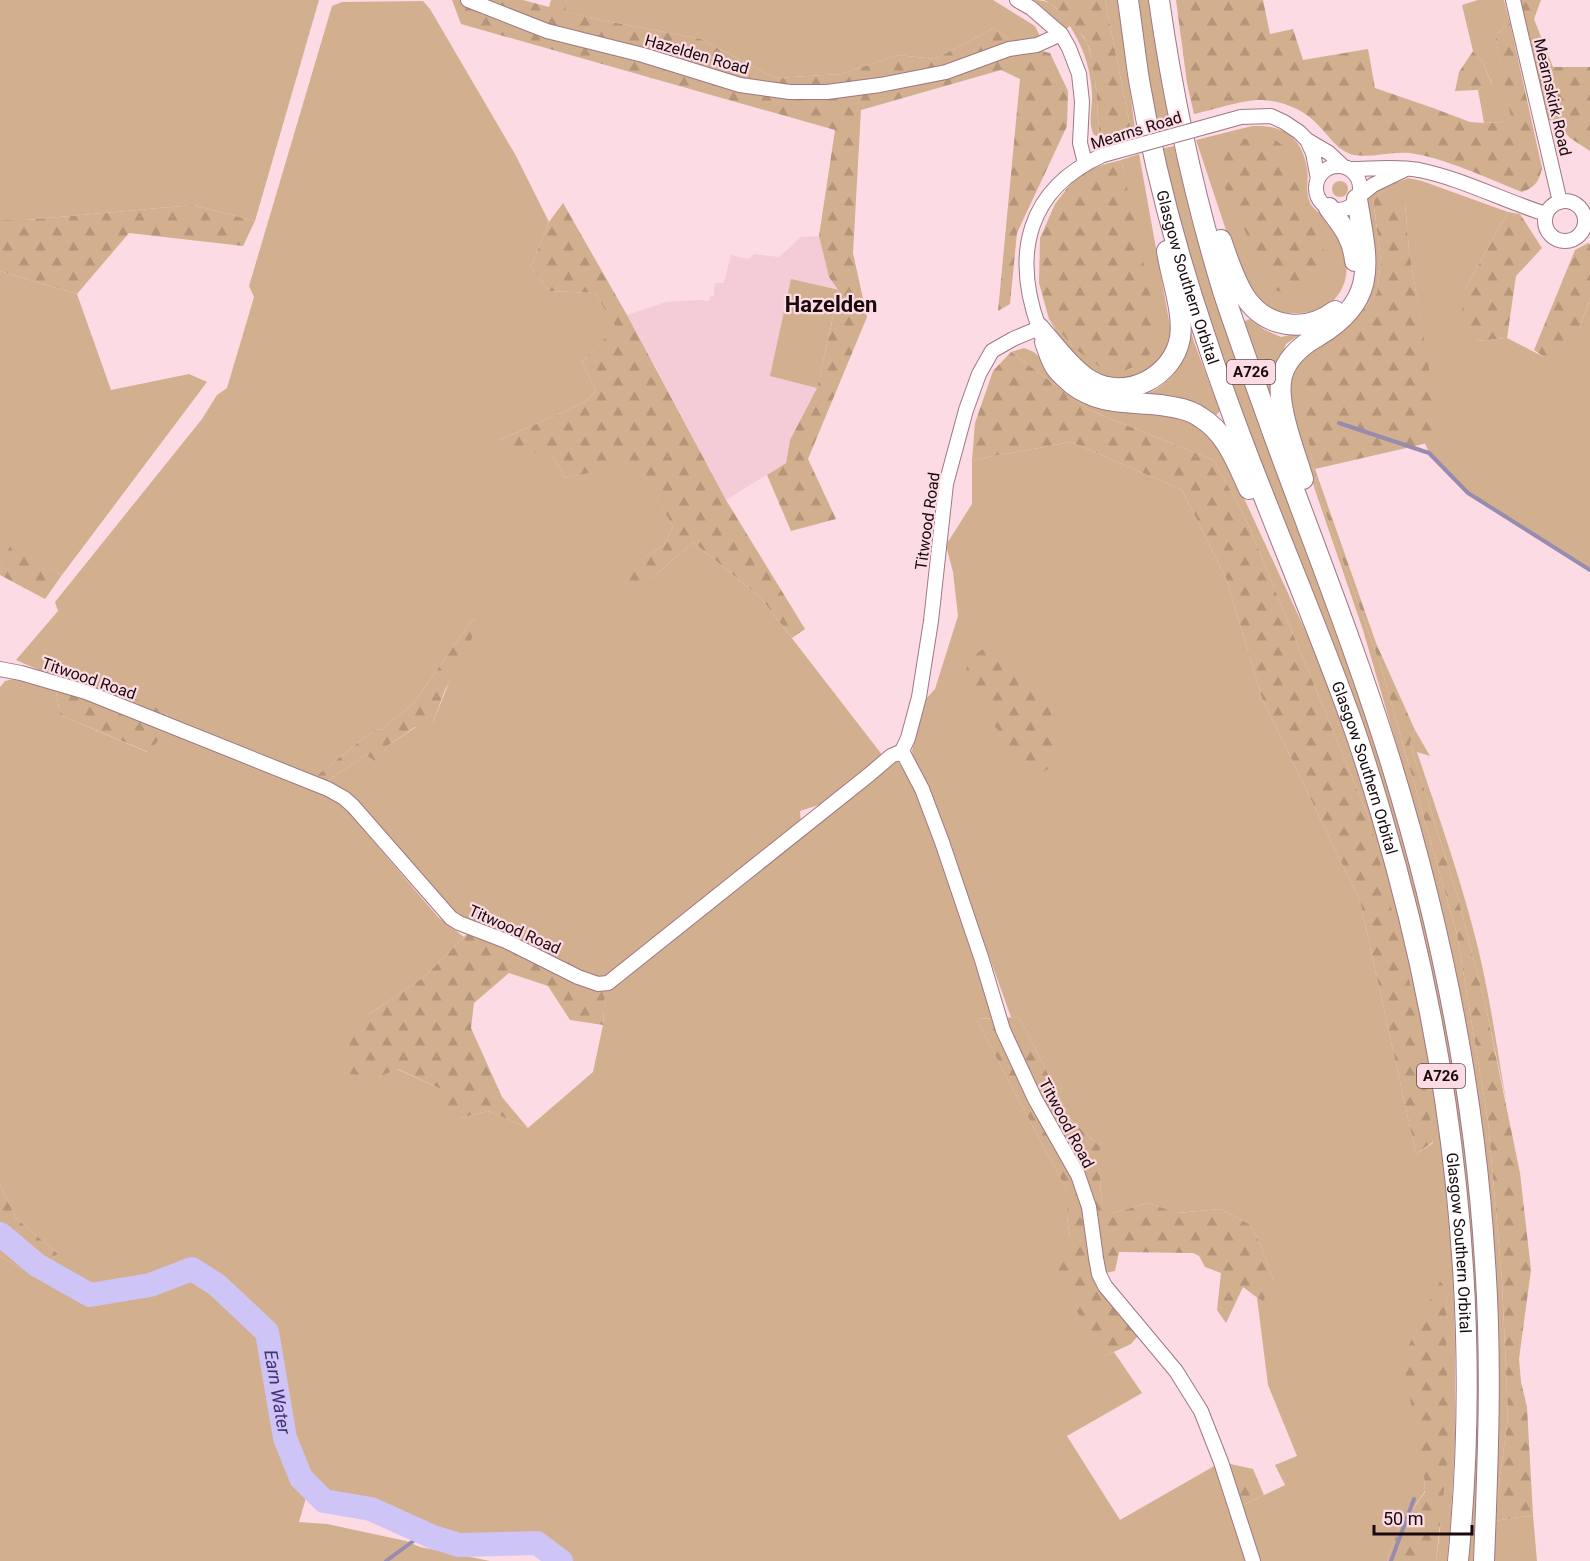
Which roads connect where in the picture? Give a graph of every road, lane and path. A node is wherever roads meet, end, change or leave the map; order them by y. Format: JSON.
{"nodes":[{"id":1,"x":468,"y":0,"type":"edge"},
{"id":2,"x":1017,"y":0,"type":"edge"},
{"id":3,"x":1128,"y":0,"type":"edge"},
{"id":4,"x":1159,"y":0,"type":"edge"},
{"id":5,"x":1513,"y":0,"type":"edge"},
{"id":6,"x":1061,"y":34,"type":"junction"},
{"id":7,"x":1174,"y":95,"type":"junction"},
{"id":8,"x":1143,"y":104,"type":"junction"},
{"id":9,"x":1307,"y":140,"type":"junction"},
{"id":10,"x":1085,"y":163,"type":"junction"},
{"id":11,"x":1346,"y":168,"type":"junction"},
{"id":12,"x":1406,"y":169,"type":"junction"},
{"id":13,"x":1318,"y":179,"type":"junction"},
{"id":14,"x":1358,"y":198,"type":"junction"},
{"id":15,"x":1560,"y":202,"type":"junction"},
{"id":16,"x":1329,"y":208,"type":"junction"},
{"id":17,"x":1546,"y":214,"type":"junction"},
{"id":18,"x":1586,"y":233,"type":"edge"},
{"id":19,"x":1039,"y":328,"type":"junction"},
{"id":20,"x":1309,"y":609,"type":"junction"},
{"id":21,"x":1351,"y":643,"type":"junction"},
{"id":22,"x":0,"y":669,"type":"edge"},
{"id":23,"x":902,"y":751,"type":"junction"},
{"id":24,"x":1253,"y":1561,"type":"edge"},
{"id":25,"x":1458,"y":1561,"type":"edge"},
{"id":26,"x":1484,"y":1561,"type":"edge"}],
"edges":[{"from":1,"to":6,"type":"street","name":"Hazelden Road"},
{"from":2,"to":6,"type":"street","name":"Mearns Road"},
{"from":3,"to":8,"type":"highway","name":"Glasgow Southern Orbital","number":"A726"},
{"from":4,"to":7,"type":"highway","name":"Glasgow Southern Orbital","number":"A726"},
{"from":5,"to":15,"type":"street","name":"Mearnskirk Road"},
{"from":6,"to":10,"type":"street","name":"Mearns Road"},
{"from":7,"to":16,"type":"highway"},
{"from":7,"to":21,"type":"highway","name":"Glasgow Southern Orbital","number":"A726"},
{"from":8,"to":19,"type":"highway"},
{"from":8,"to":20,"type":"highway","name":"Glasgow Southern Orbital","number":"A726"},
{"from":9,"to":10,"type":"street","name":"Mearns Road","bridge":true},
{"from":9,"to":11,"type":"street","name":"Mearns Road"},
{"from":9,"to":13,"type":"street"},
{"from":10,"to":19,"type":"street"},
{"from":11,"to":12,"type":"street"},
{"from":11,"to":13,"type":"street"},
{"from":11,"to":14,"type":"street"},
{"from":12,"to":14,"type":"street"},
{"from":12,"to":17,"type":"street"},
{"from":13,"to":16,"type":"street"},
{"from":14,"to":16,"type":"street"},
{"from":14,"to":21,"type":"highway"},
{"from":15,"to":17,"type":"street"},
{"from":15,"to":18,"type":"street"},
{"from":17,"to":18,"type":"street"},
{"from":19,"to":20,"type":"highway"},
{"from":19,"to":23,"type":"street","name":"Titwood Road"},
{"from":20,"to":25,"type":"highway","name":"Glasgow Southern Orbital","number":"A726"},
{"from":21,"to":26,"type":"highway","name":"Glasgow Southern Orbital","number":"A726"},
{"from":22,"to":23,"type":"street","name":"Titwood Road"},
{"from":23,"to":24,"type":"street","name":"Titwood Road"}]}
